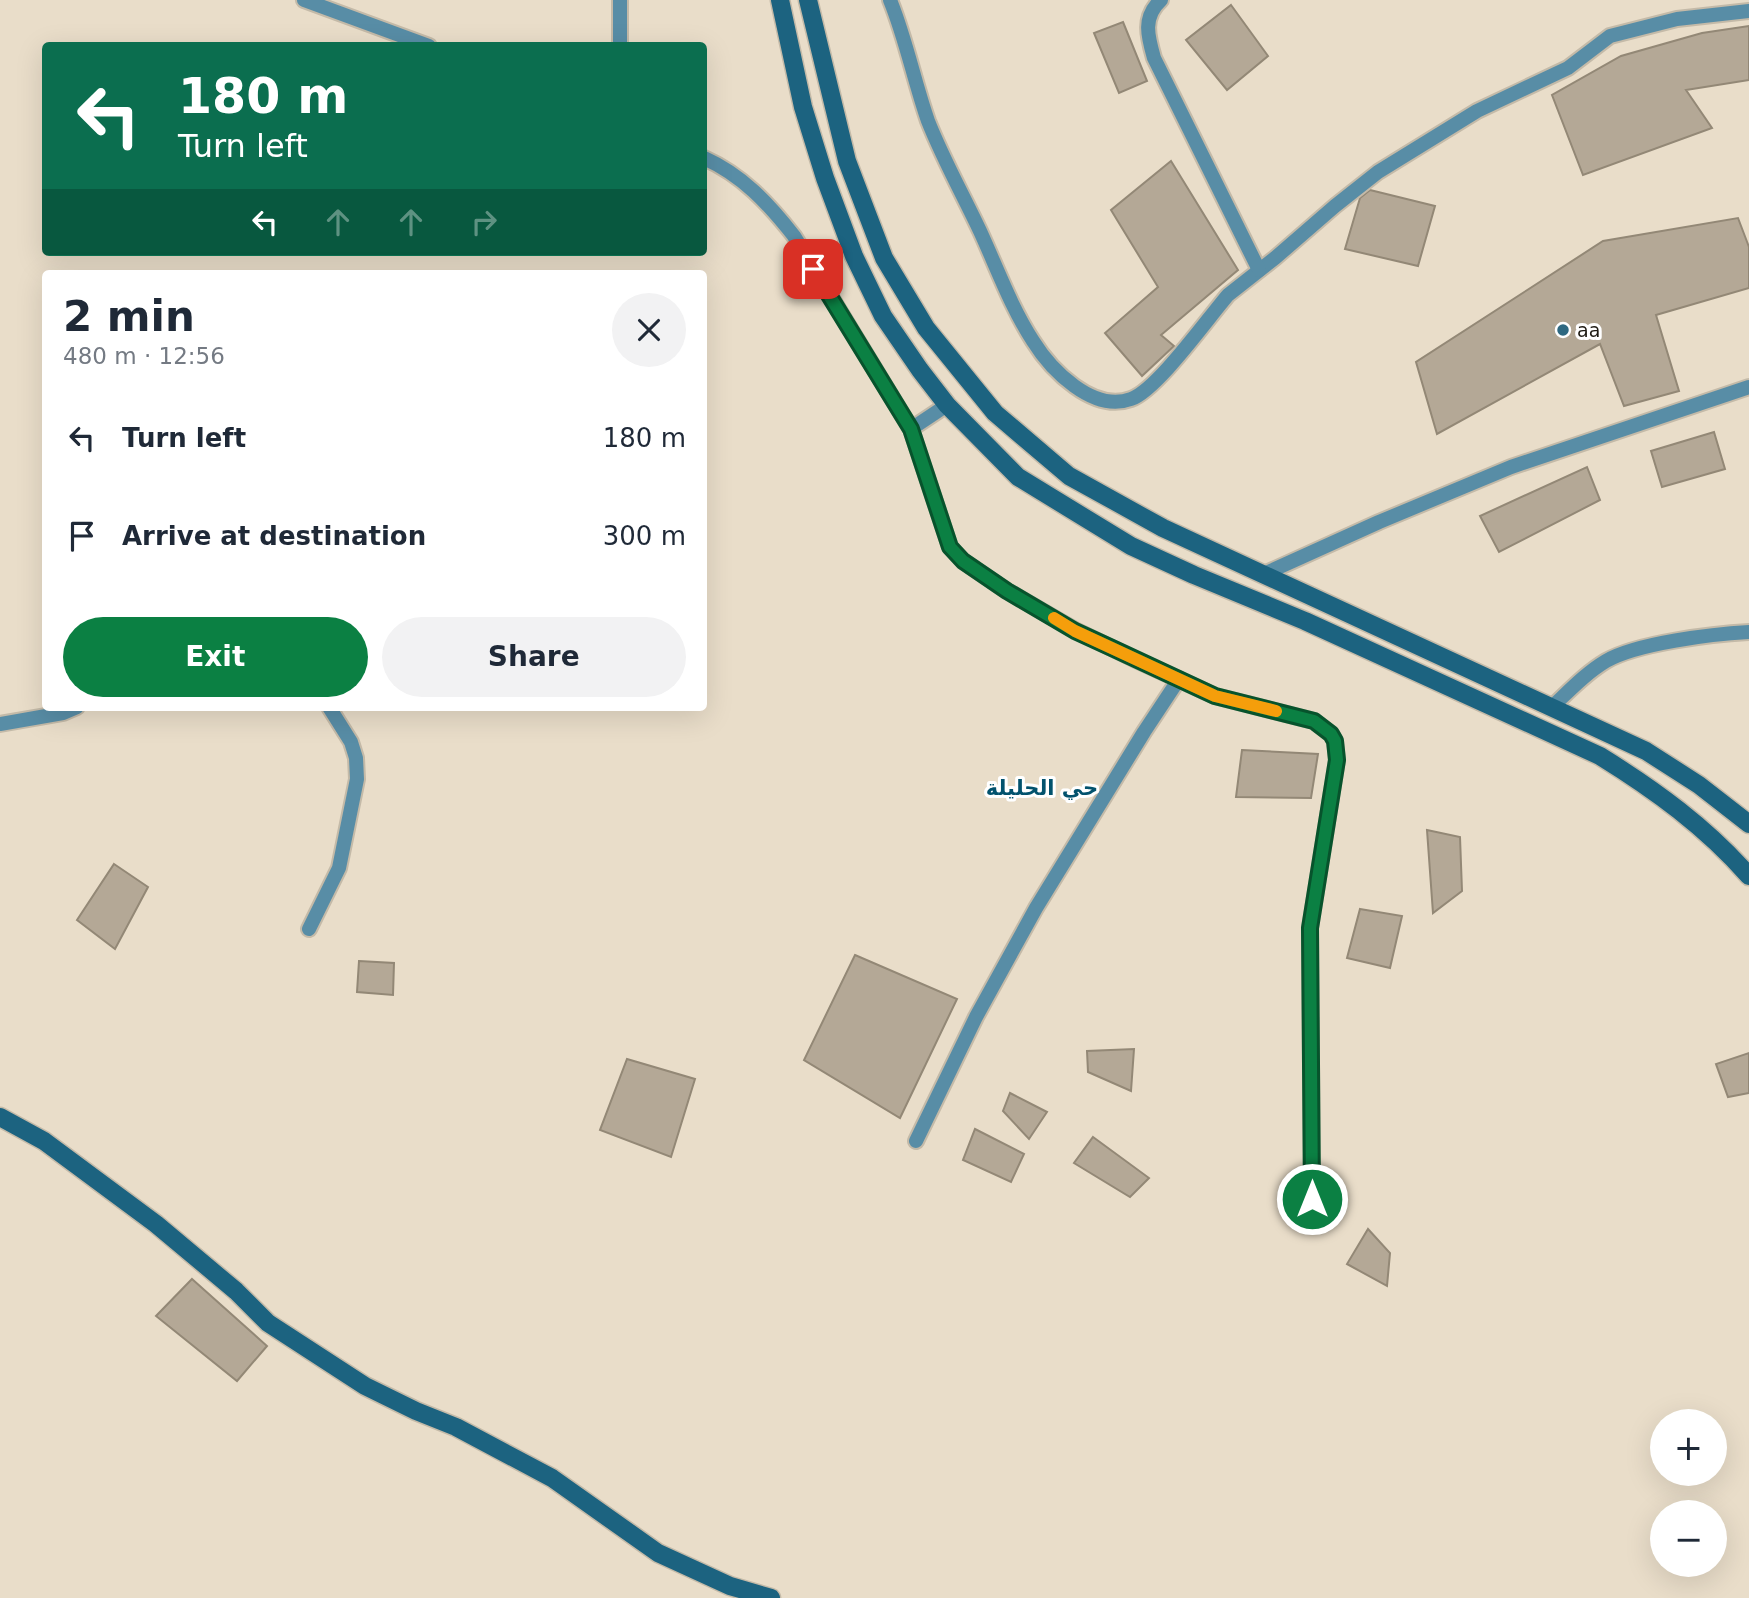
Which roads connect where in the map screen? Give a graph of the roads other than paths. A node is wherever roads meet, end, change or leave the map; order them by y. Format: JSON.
{"nodes":[{"id":1,"x":304,"y":0,"type":"edge"},
{"id":2,"x":620,"y":0,"type":"edge"},
{"id":3,"x":780,"y":0,"type":"edge"},
{"id":4,"x":808,"y":0,"type":"edge"},
{"id":5,"x":890,"y":0,"type":"edge"},
{"id":6,"x":1161,"y":0,"type":"edge"},
{"id":7,"x":1749,"y":11,"type":"edge"},
{"id":8,"x":418,"y":42,"type":"edge"},
{"id":9,"x":620,"y":42,"type":"edge"},
{"id":10,"x":707,"y":159,"type":"edge"},
{"id":11,"x":1259,"y":270,"type":"junction"},
{"id":12,"x":1749,"y":387,"type":"edge"},
{"id":13,"x":947,"y":404,"type":"junction"},
{"id":14,"x":911,"y":429,"type":"junction"},
{"id":15,"x":1264,"y":574,"type":"junction"},
{"id":16,"x":1749,"y":632,"type":"edge"},
{"id":17,"x":1179,"y":679,"type":"junction"},
{"id":18,"x":1553,"y":706,"type":"junction"},
{"id":19,"x":68,"y":711,"type":"edge"},
{"id":20,"x":332,"y":711,"type":"edge"},
{"id":21,"x":0,"y":724,"type":"edge"},
{"id":22,"x":1749,"y":824,"type":"edge"},
{"id":23,"x":1749,"y":876,"type":"edge"},
{"id":24,"x":309,"y":929,"type":"dead end"},
{"id":25,"x":0,"y":1117,"type":"edge"},
{"id":26,"x":916,"y":1140,"type":"dead end"},
{"id":27,"x":1312,"y":1199,"type":"dead end"},
{"id":28,"x":771,"y":1598,"type":"edge"}],
"edges":[{"from":1,"to":8,"type":"street"},
{"from":2,"to":9,"type":"street"},
{"from":3,"to":13,"type":"main road"},
{"from":4,"to":15,"type":"main road"},
{"from":5,"to":11,"type":"street"},
{"from":6,"to":11,"type":"street"},
{"from":7,"to":11,"type":"street"},
{"from":10,"to":14,"type":"street"},
{"from":12,"to":15,"type":"street"},
{"from":13,"to":14,"type":"street"},
{"from":13,"to":23,"type":"main road"},
{"from":14,"to":17,"type":"street"},
{"from":15,"to":18,"type":"main road"},
{"from":16,"to":18,"type":"street"},
{"from":17,"to":26,"type":"street"},
{"from":17,"to":27,"type":"street"},
{"from":18,"to":22,"type":"main road"},
{"from":19,"to":21,"type":"street"},
{"from":20,"to":24,"type":"street"},
{"from":25,"to":28,"type":"main road"}]}
